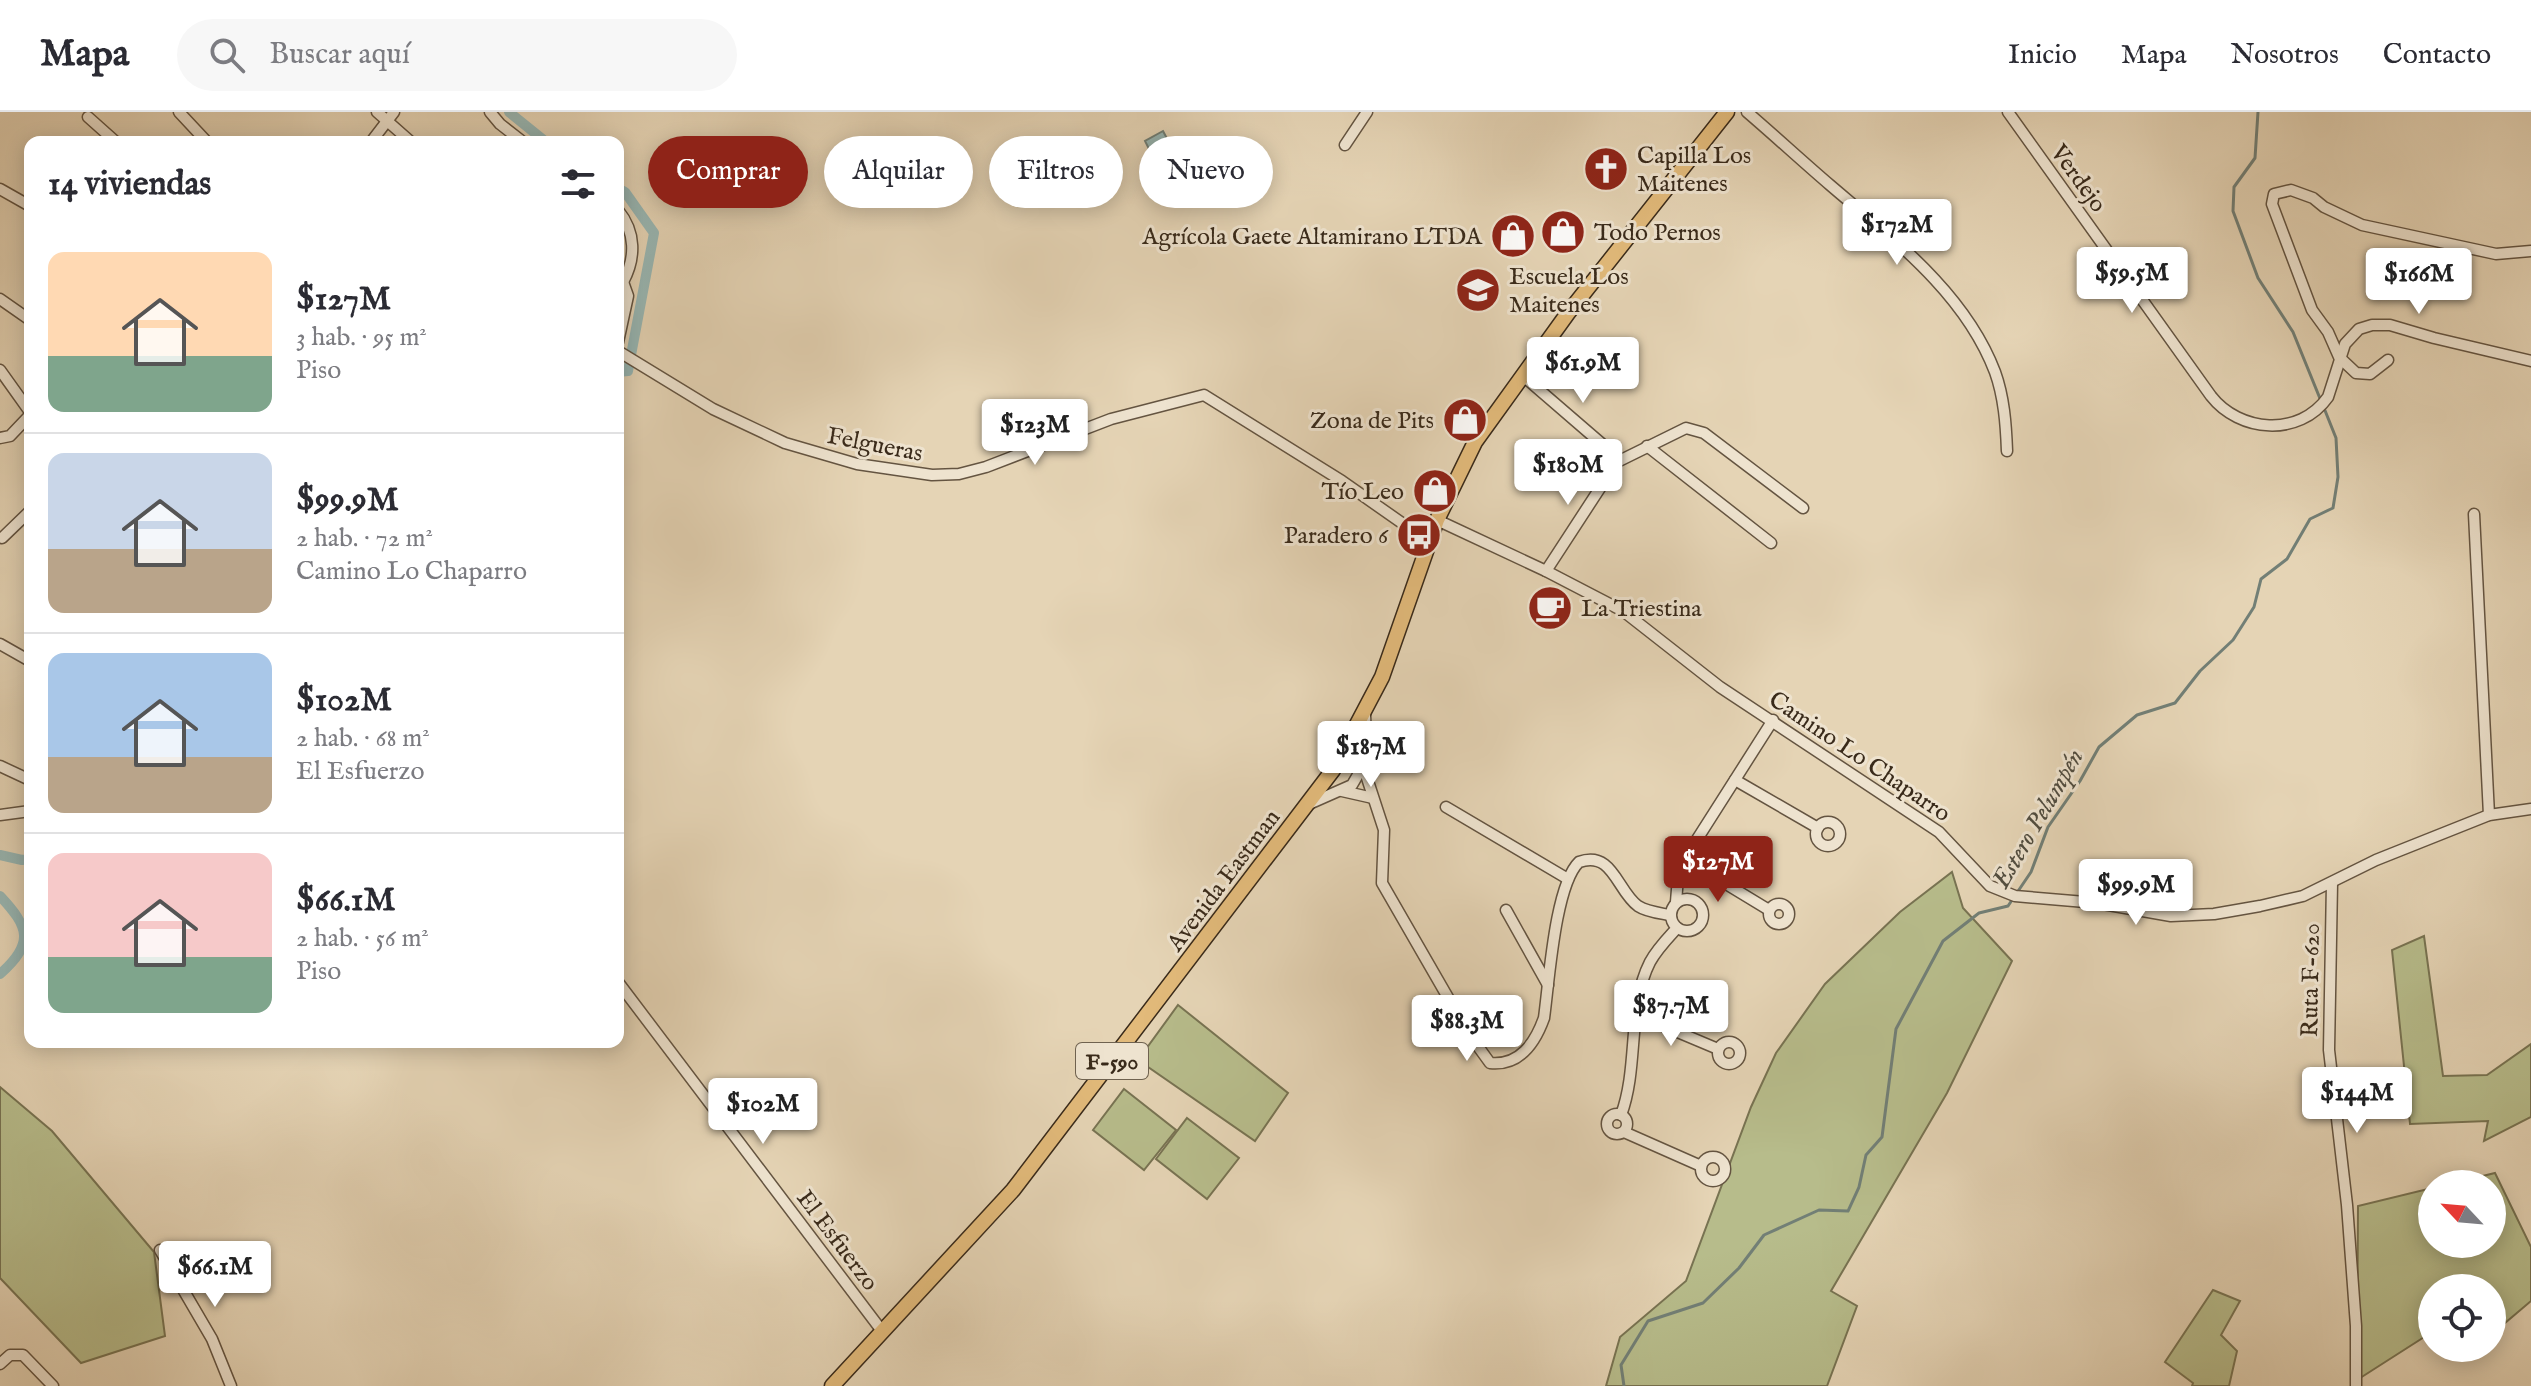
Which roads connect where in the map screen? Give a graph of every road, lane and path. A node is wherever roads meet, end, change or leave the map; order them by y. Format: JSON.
{"nodes":[{"id":1,"x":179,"y":112,"type":"edge"},
{"id":2,"x":377,"y":112,"type":"edge"},
{"id":3,"x":490,"y":112,"type":"edge"},
{"id":4,"x":1367,"y":112,"type":"edge"},
{"id":5,"x":1727,"y":112,"type":"edge"},
{"id":6,"x":1747,"y":112,"type":"edge"},
{"id":7,"x":2008,"y":112,"type":"edge"},
{"id":8,"x":88,"y":117,"type":"dead end"},
{"id":9,"x":391,"y":117,"type":"edge"},
{"id":10,"x":102,"y":136,"type":"edge"},
{"id":11,"x":201,"y":136,"type":"edge"},
{"id":12,"x":376,"y":136,"type":"edge"},
{"id":13,"x":406,"y":136,"type":"edge"},
{"id":14,"x":515,"y":136,"type":"edge"},
{"id":15,"x":1345,"y":145,"type":"dead end"},
{"id":16,"x":0,"y":189,"type":"edge"},
{"id":17,"x":24,"y":203,"type":"edge"},
{"id":18,"x":624,"y":217,"type":"edge"},
{"id":19,"x":2531,"y":251,"type":"edge"},
{"id":20,"x":624,"y":274,"type":"edge"},
{"id":21,"x":624,"y":288,"type":"edge"},
{"id":22,"x":0,"y":299,"type":"edge"},
{"id":23,"x":24,"y":316,"type":"edge"},
{"id":24,"x":624,"y":320,"type":"edge"},
{"id":25,"x":624,"y":353,"type":"edge"},
{"id":26,"x":2339,"y":357,"type":"junction"},
{"id":27,"x":2388,"y":360,"type":"dead end"},
{"id":28,"x":2531,"y":361,"type":"edge"},
{"id":29,"x":0,"y":370,"type":"edge"},
{"id":30,"x":1522,"y":375,"type":"junction"},
{"id":31,"x":24,"y":405,"type":"edge"},
{"id":32,"x":24,"y":421,"type":"edge"},
{"id":33,"x":0,"y":438,"type":"edge"},
{"id":34,"x":1647,"y":446,"type":"junction"},
{"id":35,"x":2007,"y":451,"type":"dead end"},
{"id":36,"x":1617,"y":462,"type":"junction"},
{"id":37,"x":1803,"y":508,"type":"dead end"},
{"id":38,"x":2474,"y":514,"type":"dead end"},
{"id":39,"x":24,"y":517,"type":"edge"},
{"id":40,"x":1437,"y":520,"type":"junction"},
{"id":41,"x":2,"y":538,"type":"dead end"},
{"id":42,"x":1429,"y":542,"type":"junction"},
{"id":43,"x":1771,"y":543,"type":"dead end"},
{"id":44,"x":1546,"y":571,"type":"junction"},
{"id":45,"x":0,"y":644,"type":"edge"},
{"id":46,"x":24,"y":658,"type":"edge"},
{"id":47,"x":1365,"y":713,"type":"junction"},
{"id":48,"x":1773,"y":720,"type":"junction"},
{"id":49,"x":1367,"y":759,"type":"junction"},
{"id":50,"x":0,"y":766,"type":"edge"},
{"id":51,"x":24,"y":777,"type":"edge"},
{"id":52,"x":1735,"y":780,"type":"junction"},
{"id":53,"x":1342,"y":791,"type":"junction"},
{"id":54,"x":1373,"y":798,"type":"junction"},
{"id":55,"x":1307,"y":806,"type":"junction"},
{"id":56,"x":1446,"y":807,"type":"dead end"},
{"id":57,"x":2531,"y":809,"type":"edge"},
{"id":58,"x":24,"y":812,"type":"edge"},
{"id":59,"x":0,"y":815,"type":"edge"},
{"id":60,"x":2489,"y":815,"type":"junction"},
{"id":61,"x":1818,"y":828,"type":"dead end"},
{"id":62,"x":1685,"y":859,"type":"junction"},
{"id":63,"x":1568,"y":879,"type":"junction"},
{"id":64,"x":2332,"y":883,"type":"junction"},
{"id":65,"x":1676,"y":902,"type":"junction"},
{"id":66,"x":1506,"y":910,"type":"dead end"},
{"id":67,"x":1769,"y":910,"type":"dead end"},
{"id":68,"x":1670,"y":915,"type":"junction"},
{"id":69,"x":1677,"y":928,"type":"junction"},
{"id":70,"x":1549,"y":986,"type":"junction"},
{"id":71,"x":624,"y":990,"type":"edge"},
{"id":72,"x":1637,"y":1015,"type":"junction"},
{"id":73,"x":1718,"y":1049,"type":"dead end"},
{"id":74,"x":1621,"y":1115,"type":"junction"},
{"id":75,"x":1624,"y":1132,"type":"junction"},
{"id":76,"x":1701,"y":1166,"type":"dead end"},
{"id":77,"x":160,"y":1250,"type":"dead end"},
{"id":78,"x":882,"y":1331,"type":"junction"},
{"id":79,"x":0,"y":1364,"type":"edge"},
{"id":80,"x":53,"y":1386,"type":"edge"},
{"id":81,"x":231,"y":1386,"type":"edge"},
{"id":82,"x":832,"y":1386,"type":"edge"},
{"id":83,"x":2356,"y":1386,"type":"edge"}],
"edges":[{"from":1,"to":11,"type":"street"},
{"from":2,"to":9,"type":"street"},
{"from":3,"to":14,"type":"street"},
{"from":4,"to":15,"type":"street"},
{"from":5,"to":30,"type":"main road","name":"Avenida Eastman","number":"F-590"},
{"from":6,"to":35,"type":"street"},
{"from":7,"to":26,"type":"street","name":"Verdejo"},
{"from":8,"to":10,"type":"street"},
{"from":9,"to":12,"type":"street"},
{"from":9,"to":13,"type":"street"},
{"from":16,"to":17,"type":"street"},
{"from":18,"to":20,"type":"street"},
{"from":19,"to":26,"type":"street"},
{"from":21,"to":24,"type":"street"},
{"from":22,"to":23,"type":"street"},
{"from":25,"to":42,"type":"street","name":"Felgueras"},
{"from":26,"to":27,"type":"street"},
{"from":26,"to":28,"type":"street"},
{"from":29,"to":31,"type":"street"},
{"from":30,"to":36,"type":"street"},
{"from":30,"to":40,"type":"main road","name":"Avenida Eastman","number":"F-590"},
{"from":32,"to":33,"type":"street"},
{"from":34,"to":36,"type":"street"},
{"from":34,"to":37,"type":"street"},
{"from":34,"to":43,"type":"street"},
{"from":36,"to":44,"type":"street"},
{"from":38,"to":60,"type":"street"},
{"from":39,"to":41,"type":"street"},
{"from":40,"to":42,"type":"main road","name":"Avenida Eastman","number":"F-590"},
{"from":40,"to":44,"type":"street","name":"Camino Lo Chaparro"},
{"from":42,"to":47,"type":"main road","name":"Avenida Eastman","number":"F-590"},
{"from":44,"to":48,"type":"street","name":"Camino Lo Chaparro"},
{"from":45,"to":46,"type":"street"},
{"from":47,"to":49,"type":"street"},
{"from":47,"to":55,"type":"main road","name":"Avenida Eastman","number":"F-590"},
{"from":48,"to":52,"type":"street"},
{"from":48,"to":64,"type":"street","name":"Camino Lo Chaparro"},
{"from":49,"to":53,"type":"street"},
{"from":49,"to":54,"type":"street"},
{"from":50,"to":51,"type":"street"},
{"from":52,"to":61,"type":"street"},
{"from":52,"to":62,"type":"street"},
{"from":53,"to":54,"type":"street"},
{"from":53,"to":55,"type":"street"},
{"from":54,"to":70,"type":"street"},
{"from":55,"to":78,"type":"main road","name":"Avenida Eastman","number":"F-590"},
{"from":56,"to":63,"type":"street"},
{"from":57,"to":60,"type":"street"},
{"from":58,"to":59,"type":"street"},
{"from":60,"to":64,"type":"street"},
{"from":62,"to":65,"type":"street"},
{"from":62,"to":67,"type":"street"},
{"from":63,"to":68,"type":"street"},
{"from":63,"to":70,"type":"street"},
{"from":64,"to":83,"type":"street","name":"Ruta F-620"},
{"from":65,"to":68,"type":"street"},
{"from":65,"to":69,"type":"street"},
{"from":66,"to":70,"type":"street"},
{"from":68,"to":69,"type":"street"},
{"from":69,"to":72,"type":"street"},
{"from":71,"to":78,"type":"street","name":"El Esfuerzo"},
{"from":72,"to":73,"type":"street"},
{"from":72,"to":74,"type":"street"},
{"from":74,"to":75,"type":"street"},
{"from":74,"to":75,"type":"street"},
{"from":75,"to":76,"type":"street"},
{"from":77,"to":81,"type":"street"},
{"from":78,"to":82,"type":"main road","name":"Avenida Eastman","number":"F-590"},
{"from":79,"to":80,"type":"street"}]}
